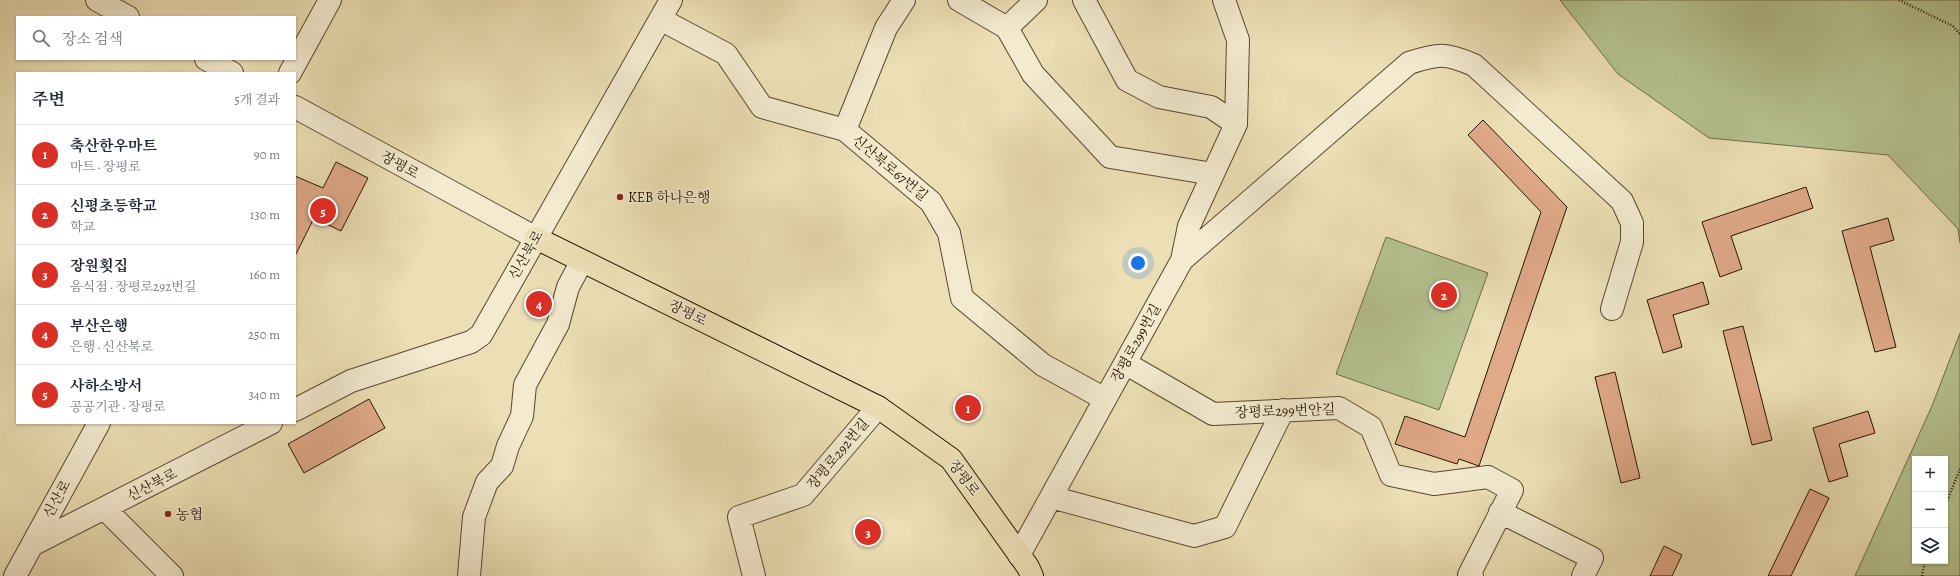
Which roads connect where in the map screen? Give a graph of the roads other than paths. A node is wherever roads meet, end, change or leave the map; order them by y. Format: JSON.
{"nodes":[{"id":1,"x":97,"y":0,"type":"edge"},
{"id":2,"x":330,"y":0,"type":"edge"},
{"id":3,"x":671,"y":0,"type":"edge"},
{"id":4,"x":904,"y":0,"type":"edge"},
{"id":5,"x":959,"y":0,"type":"edge"},
{"id":6,"x":1036,"y":0,"type":"edge"},
{"id":7,"x":1084,"y":0,"type":"edge"},
{"id":8,"x":1224,"y":0,"type":"edge"},
{"id":9,"x":126,"y":16,"type":"edge"},
{"id":10,"x":660,"y":19,"type":"junction"},
{"id":11,"x":1007,"y":28,"type":"junction"},
{"id":12,"x":208,"y":60,"type":"edge"},
{"id":13,"x":230,"y":72,"type":"edge"},
{"id":14,"x":291,"y":72,"type":"edge"},
{"id":15,"x":296,"y":108,"type":"edge"},
{"id":16,"x":1236,"y":124,"type":"junction"},
{"id":17,"x":845,"y":130,"type":"junction"},
{"id":18,"x":1213,"y":174,"type":"junction"},
{"id":19,"x":536,"y":238,"type":"junction"},
{"id":20,"x":1182,"y":260,"type":"junction"},
{"id":21,"x":582,"y":261,"type":"junction"},
{"id":22,"x":1612,"y":309,"type":"dead end"},
{"id":23,"x":1125,"y":363,"type":"junction"},
{"id":24,"x":1105,"y":399,"type":"junction"},
{"id":25,"x":878,"y":407,"type":"junction"},
{"id":26,"x":296,"y":409,"type":"edge"},
{"id":27,"x":1283,"y":410,"type":"junction"},
{"id":28,"x":98,"y":424,"type":"edge"},
{"id":29,"x":269,"y":424,"type":"edge"},
{"id":30,"x":1051,"y":497,"type":"junction"},
{"id":31,"x":105,"y":509,"type":"junction"},
{"id":32,"x":1500,"y":512,"type":"junction"},
{"id":33,"x":32,"y":545,"type":"junction"},
{"id":34,"x":1026,"y":569,"type":"edge"},
{"id":35,"x":15,"y":576,"type":"edge"},
{"id":36,"x":172,"y":576,"type":"edge"},
{"id":37,"x":469,"y":576,"type":"edge"},
{"id":38,"x":754,"y":576,"type":"edge"},
{"id":39,"x":1472,"y":576,"type":"edge"},
{"id":40,"x":1583,"y":576,"type":"edge"}],
"edges":[{"from":1,"to":9,"type":"street"},
{"from":2,"to":14,"type":"street"},
{"from":3,"to":10,"type":"street","name":"신산북로"},
{"from":4,"to":17,"type":"street"},
{"from":5,"to":11,"type":"street"},
{"from":6,"to":11,"type":"street"},
{"from":7,"to":16,"type":"street"},
{"from":8,"to":16,"type":"street"},
{"from":10,"to":17,"type":"street","name":"신산북로67번길"},
{"from":10,"to":19,"type":"street","name":"신산북로"},
{"from":11,"to":18,"type":"street"},
{"from":12,"to":13,"type":"street"},
{"from":15,"to":19,"type":"street","name":"장평로"},
{"from":16,"to":18,"type":"street","name":"장평로299번길"},
{"from":17,"to":24,"type":"street","name":"신산북로67번길"},
{"from":18,"to":20,"type":"street","name":"장평로299번길"},
{"from":19,"to":21,"type":"main road","name":"장평로"},
{"from":19,"to":26,"type":"street","name":"신산북로"},
{"from":20,"to":22,"type":"street"},
{"from":20,"to":23,"type":"street","name":"장평로299번길"},
{"from":21,"to":25,"type":"main road","name":"장평로"},
{"from":21,"to":37,"type":"street"},
{"from":23,"to":24,"type":"street","name":"장평로299번길"},
{"from":23,"to":27,"type":"street","name":"장평로299번안길"},
{"from":24,"to":30,"type":"street","name":"장평로299번길"},
{"from":25,"to":34,"type":"main road","name":"장평로"},
{"from":25,"to":38,"type":"street","name":"장평로292번길"},
{"from":27,"to":30,"type":"street"},
{"from":27,"to":32,"type":"street","name":"장평로299번안길"},
{"from":28,"to":33,"type":"street","name":"신산로"},
{"from":29,"to":31,"type":"street","name":"신산북로"},
{"from":30,"to":34,"type":"street","name":"장평로299번길"},
{"from":31,"to":33,"type":"street","name":"신산북로"},
{"from":31,"to":36,"type":"street"},
{"from":32,"to":39,"type":"street","name":"장평로299번안길"},
{"from":32,"to":40,"type":"street"},
{"from":33,"to":35,"type":"street","name":"신산로"}]}
